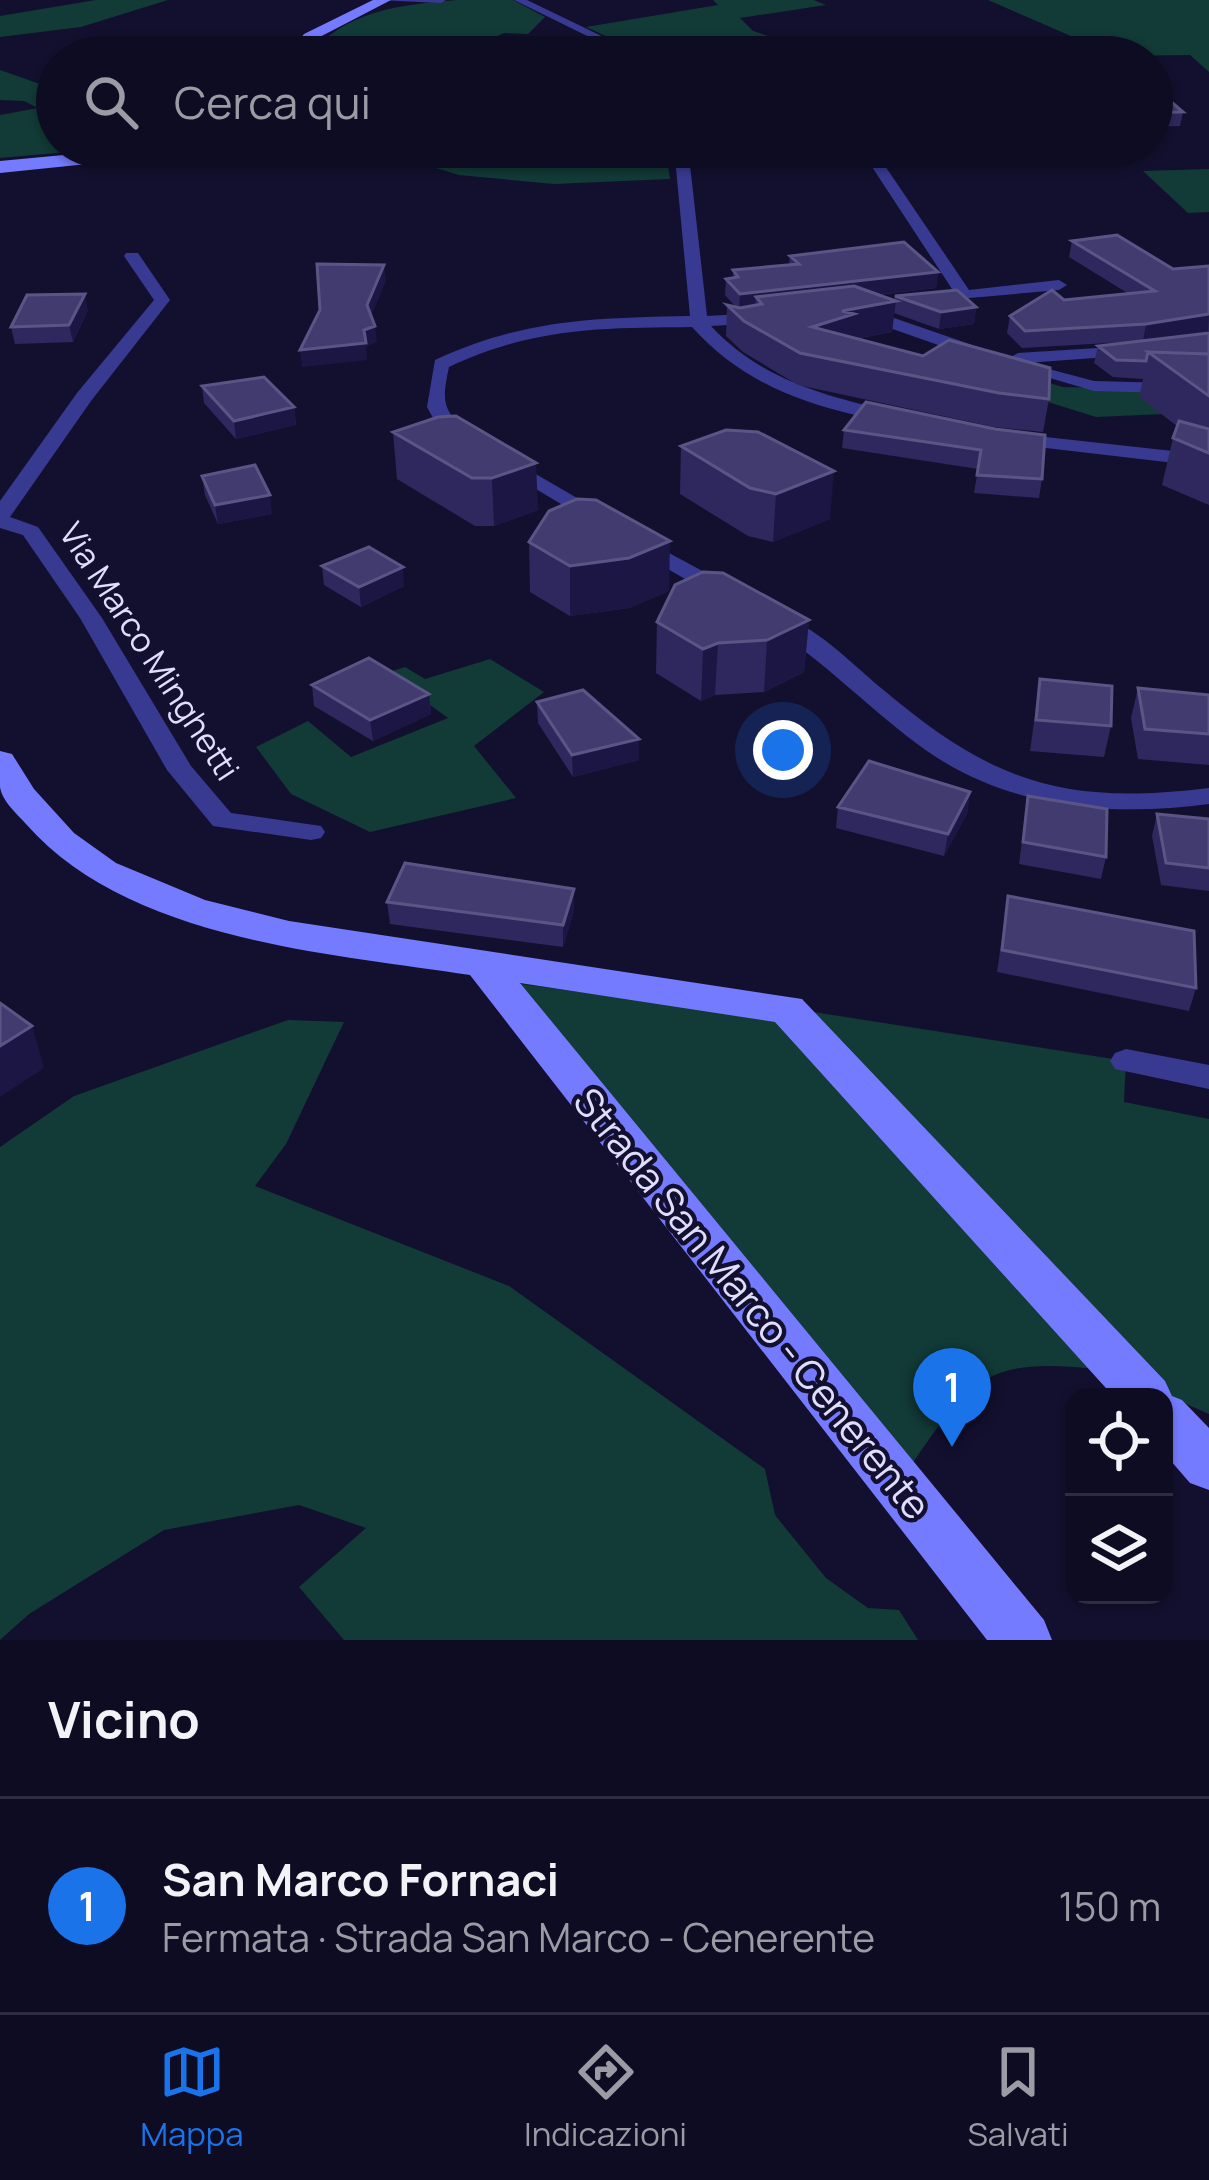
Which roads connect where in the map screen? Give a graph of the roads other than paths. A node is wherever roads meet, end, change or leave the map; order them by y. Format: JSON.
{"nodes":[{"id":1,"x":384,"y":0,"type":"edge"},
{"id":2,"x":441,"y":0,"type":"edge"},
{"id":3,"x":519,"y":0,"type":"edge"},
{"id":4,"x":368,"y":4,"type":"edge"},
{"id":5,"x":311,"y":36,"type":"edge"},
{"id":6,"x":595,"y":36,"type":"edge"},
{"id":7,"x":36,"y":163,"type":"edge"},
{"id":8,"x":0,"y":166,"type":"edge"},
{"id":9,"x":683,"y":168,"type":"edge"},
{"id":10,"x":879,"y":168,"type":"edge"},
{"id":11,"x":132,"y":256,"type":"dead end"},
{"id":12,"x":1059,"y":285,"type":"dead end"},
{"id":13,"x":964,"y":295,"type":"junction"},
{"id":14,"x":906,"y":302,"type":"edge"},
{"id":15,"x":886,"y":304,"type":"edge"},
{"id":16,"x":785,"y":315,"type":"edge"},
{"id":17,"x":699,"y":324,"type":"junction"},
{"id":18,"x":1143,"y":350,"type":"edge"},
{"id":19,"x":996,"y":359,"type":"junction"},
{"id":20,"x":1209,"y":389,"type":"edge"},
{"id":21,"x":907,"y":421,"type":"edge"},
{"id":22,"x":993,"y":437,"type":"edge"},
{"id":23,"x":1209,"y":461,"type":"edge"},
{"id":24,"x":0,"y":519,"type":"edge"},
{"id":25,"x":0,"y":761,"type":"edge"},
{"id":26,"x":1209,"y":796,"type":"edge"},
{"id":27,"x":311,"y":832,"type":"dead end"},
{"id":28,"x":483,"y":964,"type":"junction"},
{"id":29,"x":1126,"y":1061,"type":"dead end"},
{"id":30,"x":1209,"y":1077,"type":"edge"},
{"id":31,"x":1139,"y":1388,"type":"edge"},
{"id":32,"x":1173,"y":1426,"type":"edge"},
{"id":33,"x":1209,"y":1466,"type":"edge"},
{"id":34,"x":1023,"y":1640,"type":"edge"}],
"edges":[{"from":1,"to":2,"type":"street"},
{"from":1,"to":4,"type":"main road"},
{"from":3,"to":6,"type":"street"},
{"from":4,"to":5,"type":"main road"},
{"from":7,"to":8,"type":"main road"},
{"from":9,"to":17,"type":"street"},
{"from":10,"to":13,"type":"street"},
{"from":11,"to":24,"type":"street","name":"Via Marco Minghetti"},
{"from":12,"to":13,"type":"street"},
{"from":13,"to":14,"type":"street"},
{"from":15,"to":19,"type":"street"},
{"from":16,"to":17,"type":"street"},
{"from":17,"to":21,"type":"street"},
{"from":17,"to":26,"type":"street"},
{"from":18,"to":19,"type":"street"},
{"from":19,"to":20,"type":"street"},
{"from":22,"to":23,"type":"street"},
{"from":24,"to":27,"type":"street","name":"Via Marco Minghetti"},
{"from":25,"to":28,"type":"main road"},
{"from":28,"to":31,"type":"main road"},
{"from":28,"to":34,"type":"main road","name":"Strada San Marco - Cenerente"},
{"from":29,"to":30,"type":"street"},
{"from":32,"to":33,"type":"main road"}]}
